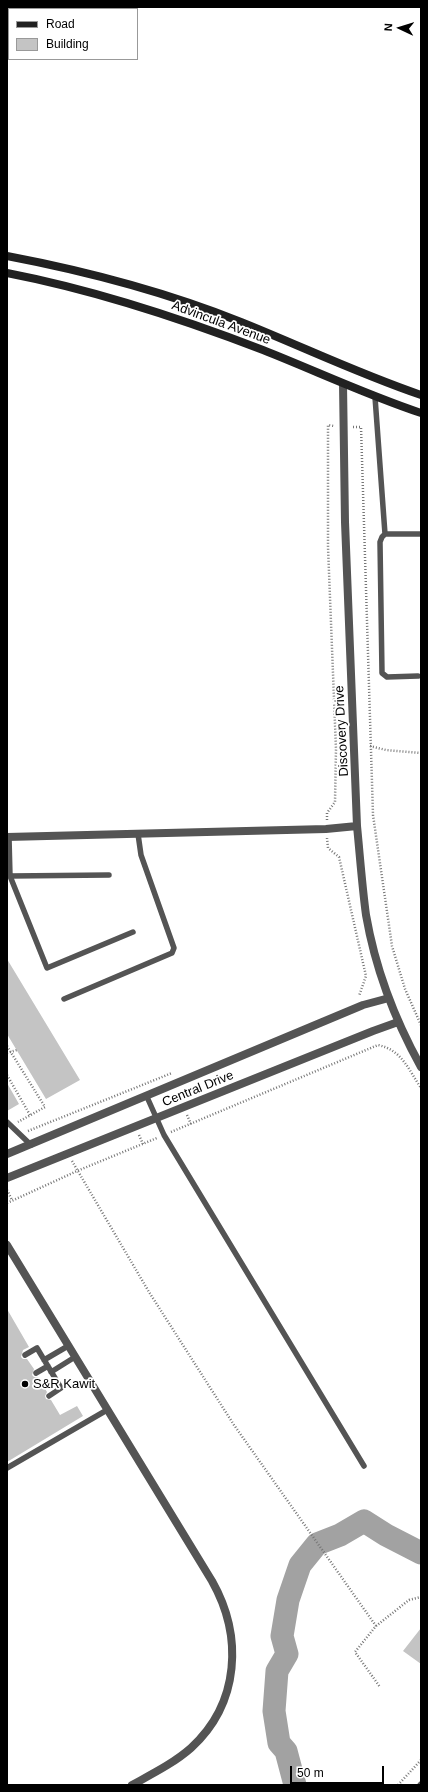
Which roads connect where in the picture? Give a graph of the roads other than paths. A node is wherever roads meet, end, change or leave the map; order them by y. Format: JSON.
{"nodes":[{"id":1,"x":7,"y":256,"type":"edge"},
{"id":2,"x":7,"y":273,"type":"edge"},
{"id":3,"x":343,"y":384,"type":"junction"},
{"id":4,"x":421,"y":395,"type":"edge"},
{"id":5,"x":375,"y":397,"type":"junction"},
{"id":6,"x":421,"y":413,"type":"edge"},
{"id":7,"x":386,"y":534,"type":"junction"},
{"id":8,"x":421,"y":534,"type":"edge"},
{"id":9,"x":418,"y":676,"type":"dead end"},
{"id":10,"x":357,"y":826,"type":"junction"},
{"id":11,"x":138,"y":834,"type":"junction"},
{"id":12,"x":8,"y":837,"type":"edge"},
{"id":13,"x":109,"y":875,"type":"dead end"},
{"id":14,"x":10,"y":876,"type":"junction"},
{"id":15,"x":133,"y":932,"type":"dead end"},
{"id":16,"x":389,"y":998,"type":"junction"},
{"id":17,"x":64,"y":999,"type":"dead end"},
{"id":18,"x":398,"y":1022,"type":"junction"},
{"id":19,"x":421,"y":1067,"type":"edge"},
{"id":20,"x":147,"y":1097,"type":"junction"},
{"id":21,"x":157,"y":1118,"type":"junction"},
{"id":22,"x":9,"y":1124,"type":"edge"},
{"id":23,"x":31,"y":1145,"type":"junction"},
{"id":24,"x":7,"y":1154,"type":"edge"},
{"id":25,"x":7,"y":1178,"type":"edge"},
{"id":26,"x":7,"y":1245,"type":"edge"},
{"id":27,"x":68,"y":1346,"type":"junction"},
{"id":28,"x":26,"y":1355,"type":"dead end"},
{"id":29,"x":75,"y":1357,"type":"junction"},
{"id":30,"x":44,"y":1360,"type":"junction"},
{"id":31,"x":48,"y":1366,"type":"junction"},
{"id":32,"x":51,"y":1372,"type":"junction"},
{"id":33,"x":36,"y":1373,"type":"dead end"},
{"id":34,"x":49,"y":1396,"type":"dead end"},
{"id":35,"x":107,"y":1410,"type":"junction"},
{"id":36,"x":364,"y":1466,"type":"dead end"},
{"id":37,"x":7,"y":1468,"type":"edge"},
{"id":38,"x":132,"y":1785,"type":"edge"}],
"edges":[{"from":1,"to":4,"type":"main road","name":"Advincula Avenue"},
{"from":2,"to":3,"type":"main road","name":"Advincula Avenue"},
{"from":3,"to":5,"type":"main road","name":"Advincula Avenue"},
{"from":3,"to":10,"type":"street","name":"Discovery Drive"},
{"from":5,"to":6,"type":"main road","name":"Advincula Avenue"},
{"from":5,"to":7,"type":"lane"},
{"from":7,"to":8,"type":"lane"},
{"from":7,"to":9,"type":"lane"},
{"from":10,"to":11,"type":"street"},
{"from":10,"to":16,"type":"street","name":"Discovery Drive"},
{"from":11,"to":12,"type":"street"},
{"from":11,"to":17,"type":"lane"},
{"from":12,"to":14,"type":"lane"},
{"from":13,"to":14,"type":"lane"},
{"from":14,"to":15,"type":"lane"},
{"from":16,"to":18,"type":"street","name":"Discovery Drive"},
{"from":16,"to":20,"type":"street","name":"Central Drive"},
{"from":18,"to":19,"type":"street","name":"Discovery Drive"},
{"from":18,"to":21,"type":"street","name":"Central Drive"},
{"from":20,"to":21,"type":"lane"},
{"from":20,"to":23,"type":"street","name":"Central Drive"},
{"from":21,"to":25,"type":"street","name":"Central Drive"},
{"from":21,"to":36,"type":"lane"},
{"from":22,"to":23,"type":"lane"},
{"from":23,"to":24,"type":"street","name":"Central Drive"},
{"from":26,"to":27,"type":"street"},
{"from":27,"to":29,"type":"street"},
{"from":27,"to":30,"type":"lane"},
{"from":28,"to":30,"type":"lane"},
{"from":29,"to":32,"type":"lane"},
{"from":29,"to":35,"type":"street"},
{"from":30,"to":31,"type":"lane"},
{"from":31,"to":32,"type":"lane"},
{"from":31,"to":33,"type":"lane"},
{"from":32,"to":34,"type":"lane"},
{"from":35,"to":37,"type":"lane"},
{"from":35,"to":38,"type":"street"}]}
